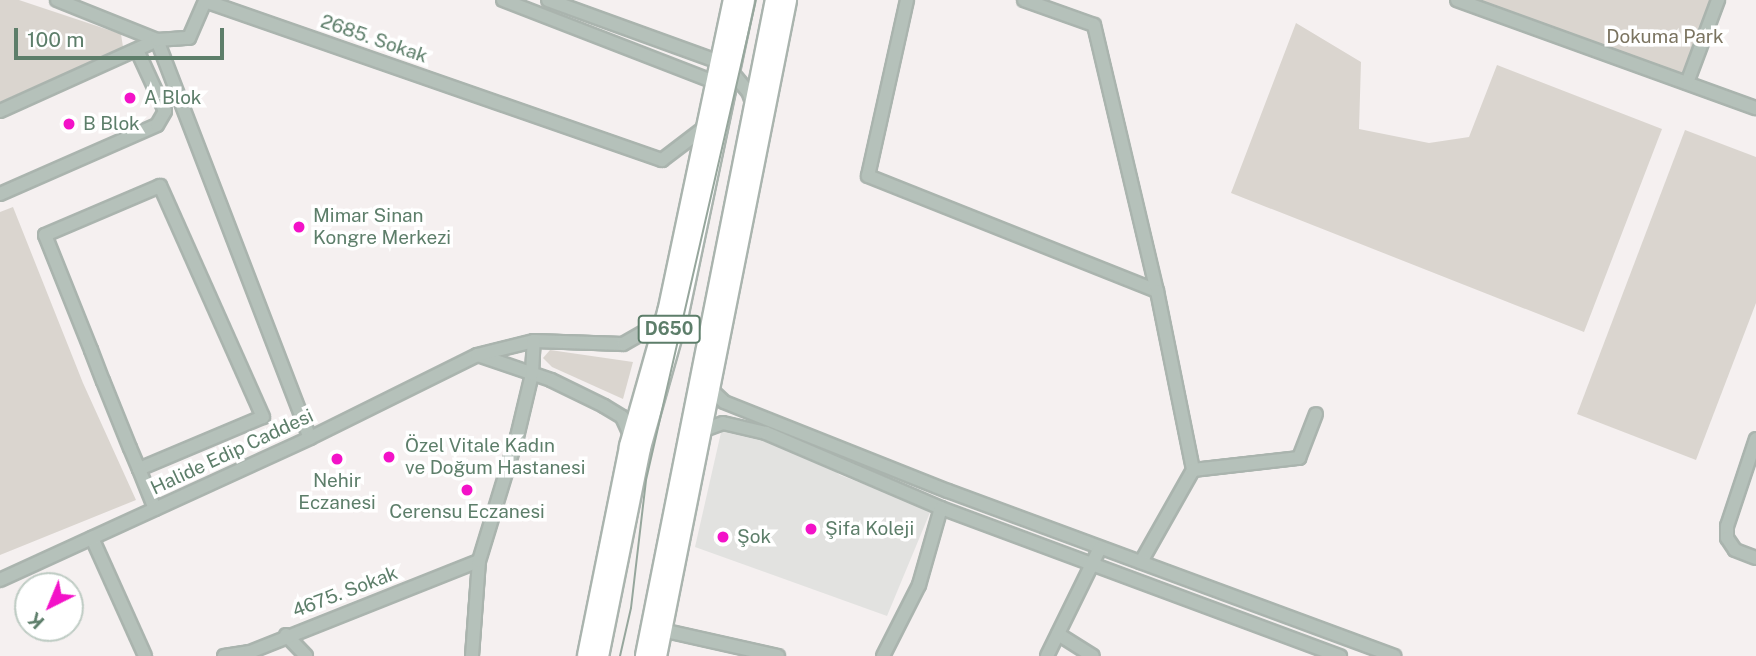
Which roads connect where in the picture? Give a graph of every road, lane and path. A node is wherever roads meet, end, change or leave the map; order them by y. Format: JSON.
{"nodes":[{"id":1,"x":57,"y":0,"type":"edge"},
{"id":2,"x":205,"y":0,"type":"edge"},
{"id":3,"x":503,"y":0,"type":"edge"},
{"id":4,"x":548,"y":0,"type":"edge"},
{"id":5,"x":738,"y":0,"type":"edge"},
{"id":6,"x":781,"y":0,"type":"edge"},
{"id":7,"x":907,"y":0,"type":"edge"},
{"id":8,"x":1024,"y":0,"type":"edge"},
{"id":9,"x":1457,"y":0,"type":"edge"},
{"id":10,"x":1718,"y":0,"type":"edge"},
{"id":11,"x":565,"y":3,"type":"edge"},
{"id":12,"x":157,"y":40,"type":"junction"},
{"id":13,"x":137,"y":50,"type":"junction"},
{"id":14,"x":722,"y":74,"type":"junction"},
{"id":15,"x":1687,"y":83,"type":"junction"},
{"id":16,"x":1756,"y":108,"type":"edge"},
{"id":17,"x":0,"y":111,"type":"edge"},
{"id":18,"x":757,"y":119,"type":"junction"},
{"id":19,"x":712,"y":122,"type":"junction"},
{"id":20,"x":0,"y":194,"type":"edge"},
{"id":21,"x":1157,"y":291,"type":"junction"},
{"id":22,"x":673,"y":313,"type":"junction"},
{"id":23,"x":534,"y":341,"type":"junction"},
{"id":24,"x":477,"y":355,"type":"junction"},
{"id":25,"x":532,"y":374,"type":"junction"},
{"id":26,"x":707,"y":386,"type":"junction"},
{"id":27,"x":1316,"y":414,"type":"dead end"},
{"id":28,"x":768,"y":427,"type":"junction"},
{"id":29,"x":697,"y":433,"type":"junction"},
{"id":30,"x":310,"y":438,"type":"junction"},
{"id":31,"x":1756,"y":439,"type":"edge"},
{"id":32,"x":635,"y":447,"type":"junction"},
{"id":33,"x":139,"y":469,"type":"junction"},
{"id":34,"x":1193,"y":470,"type":"junction"},
{"id":35,"x":940,"y":508,"type":"junction"},
{"id":36,"x":155,"y":509,"type":"junction"},
{"id":37,"x":92,"y":538,"type":"junction"},
{"id":38,"x":1100,"y":548,"type":"junction"},
{"id":39,"x":1756,"y":558,"type":"edge"},
{"id":40,"x":479,"y":561,"type":"junction"},
{"id":41,"x":1142,"y":562,"type":"junction"},
{"id":42,"x":1093,"y":565,"type":"junction"},
{"id":43,"x":0,"y":580,"type":"edge"},
{"id":44,"x":1058,"y":634,"type":"junction"},
{"id":45,"x":286,"y":635,"type":"junction"},
{"id":46,"x":654,"y":642,"type":"edge"},
{"id":47,"x":743,"y":652,"type":"edge"},
{"id":48,"x":251,"y":654,"type":"edge"},
{"id":49,"x":145,"y":656,"type":"edge"},
{"id":50,"x":224,"y":656,"type":"edge"},
{"id":51,"x":306,"y":656,"type":"edge"},
{"id":52,"x":471,"y":656,"type":"edge"},
{"id":53,"x":593,"y":656,"type":"edge"},
{"id":54,"x":778,"y":656,"type":"edge"},
{"id":55,"x":883,"y":656,"type":"edge"},
{"id":56,"x":1047,"y":656,"type":"edge"},
{"id":57,"x":1093,"y":656,"type":"edge"},
{"id":58,"x":1340,"y":656,"type":"edge"},
{"id":59,"x":1395,"y":656,"type":"edge"}],
"edges":[{"from":1,"to":12,"type":"street"},
{"from":2,"to":12,"type":"street","name":"2685. Sokak"},
{"from":2,"to":19,"type":"street","name":"2685. Sokak"},
{"from":3,"to":14,"type":"street"},
{"from":4,"to":11,"type":"street"},
{"from":5,"to":14,"type":"highway","number":"D650"},
{"from":6,"to":18,"type":"highway","number":"D650"},
{"from":7,"to":21,"type":"street"},
{"from":8,"to":21,"type":"street"},
{"from":9,"to":15,"type":"street"},
{"from":10,"to":15,"type":"street"},
{"from":11,"to":14,"type":"street"},
{"from":12,"to":13,"type":"street","name":"2685. Sokak"},
{"from":12,"to":30,"type":"street"},
{"from":13,"to":17,"type":"street","name":"2685. Sokak"},
{"from":13,"to":20,"type":"street"},
{"from":14,"to":18,"type":"street"},
{"from":14,"to":19,"type":"highway","number":"D650"},
{"from":15,"to":16,"type":"street"},
{"from":18,"to":26,"type":"highway","number":"D650"},
{"from":19,"to":22,"type":"highway","number":"D650"},
{"from":21,"to":34,"type":"street"},
{"from":22,"to":23,"type":"street","name":"Halide Edip Caddesi"},
{"from":22,"to":32,"type":"highway","number":"D650"},
{"from":23,"to":24,"type":"street","name":"Halide Edip Caddesi"},
{"from":23,"to":25,"type":"street"},
{"from":24,"to":25,"type":"street"},
{"from":24,"to":30,"type":"street","name":"Halide Edip Caddesi"},
{"from":25,"to":32,"type":"street"},
{"from":25,"to":40,"type":"street"},
{"from":26,"to":28,"type":"street"},
{"from":26,"to":29,"type":"highway","number":"D650"},
{"from":27,"to":34,"type":"street"},
{"from":28,"to":29,"type":"street"},
{"from":28,"to":35,"type":"street"},
{"from":28,"to":38,"type":"street"},
{"from":29,"to":46,"type":"highway","number":"D650"},
{"from":30,"to":36,"type":"street","name":"Halide Edip Caddesi"},
{"from":31,"to":39,"type":"street"},
{"from":32,"to":53,"type":"highway","number":"D650"},
{"from":33,"to":33,"type":"street"},
{"from":33,"to":36,"type":"street"},
{"from":34,"to":41,"type":"street"},
{"from":35,"to":42,"type":"street"},
{"from":35,"to":55,"type":"street"},
{"from":36,"to":37,"type":"street","name":"Halide Edip Caddesi"},
{"from":37,"to":43,"type":"street","name":"Halide Edip Caddesi"},
{"from":37,"to":49,"type":"street"},
{"from":38,"to":41,"type":"street"},
{"from":38,"to":42,"type":"street"},
{"from":40,"to":45,"type":"street","name":"4675. Sokak"},
{"from":40,"to":52,"type":"street"},
{"from":41,"to":59,"type":"street"},
{"from":42,"to":44,"type":"street"},
{"from":42,"to":58,"type":"street"},
{"from":44,"to":56,"type":"street"},
{"from":44,"to":57,"type":"street"},
{"from":45,"to":48,"type":"street","name":"4675. Sokak"},
{"from":45,"to":51,"type":"street"},
{"from":46,"to":47,"type":"street"},
{"from":47,"to":54,"type":"street"},
{"from":48,"to":50,"type":"street","name":"4675. Sokak"}]}
